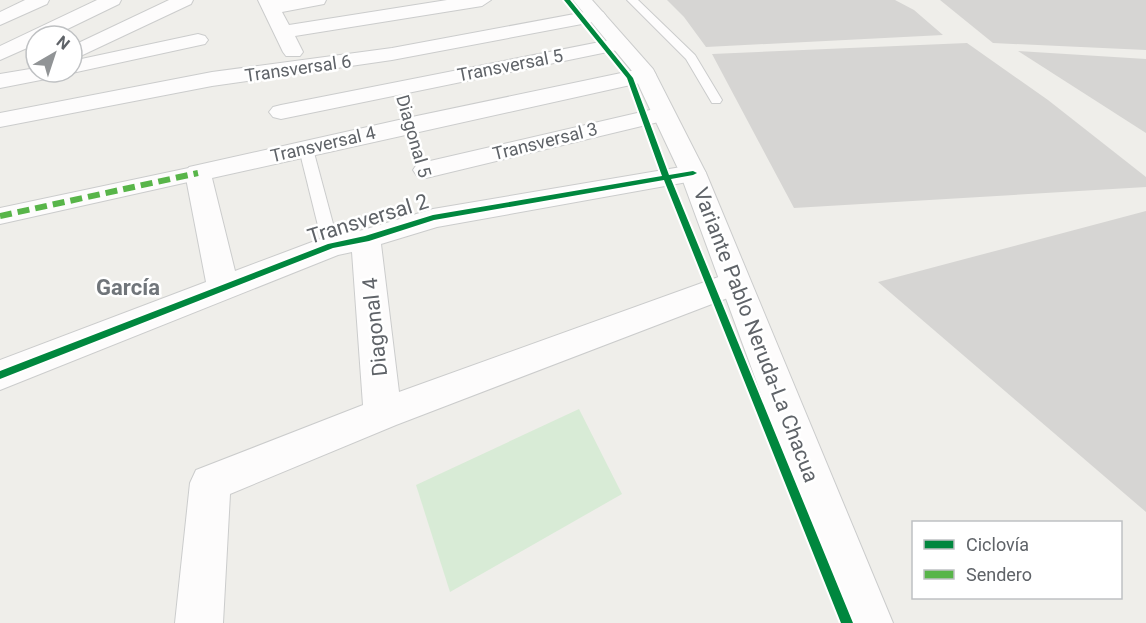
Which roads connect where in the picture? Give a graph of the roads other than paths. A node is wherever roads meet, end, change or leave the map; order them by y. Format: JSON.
{"nodes":[{"id":1,"x":40,"y":0,"type":"edge"},
{"id":2,"x":112,"y":0,"type":"edge"},
{"id":3,"x":185,"y":0,"type":"edge"},
{"id":4,"x":317,"y":0,"type":"edge"},
{"id":5,"x":482,"y":0,"type":"edge"},
{"id":6,"x":632,"y":0,"type":"edge"},
{"id":7,"x":269,"y":4,"type":"edge"},
{"id":8,"x":589,"y":8,"type":"edge"},
{"id":9,"x":0,"y":19,"type":"edge"},
{"id":10,"x":62,"y":24,"type":"edge"},
{"id":11,"x":283,"y":32,"type":"junction"},
{"id":12,"x":198,"y":40,"type":"junction"},
{"id":13,"x":24,"y":42,"type":"edge"},
{"id":14,"x":620,"y":44,"type":"junction"},
{"id":15,"x":84,"y":48,"type":"edge"},
{"id":16,"x":0,"y":54,"type":"edge"},
{"id":17,"x":392,"y":54,"type":"junction"},
{"id":18,"x":84,"y":64,"type":"edge"},
{"id":19,"x":301,"y":68,"type":"junction"},
{"id":20,"x":645,"y":75,"type":"junction"},
{"id":21,"x":212,"y":80,"type":"junction"},
{"id":22,"x":400,"y":86,"type":"junction"},
{"id":23,"x":716,"y":100,"type":"dead end"},
{"id":24,"x":281,"y":112,"type":"dead end"},
{"id":25,"x":663,"y":114,"type":"junction"},
{"id":26,"x":2,"y":126,"type":"edge"},
{"id":27,"x":306,"y":149,"type":"junction"},
{"id":28,"x":424,"y":170,"type":"junction"},
{"id":29,"x":198,"y":173,"type":"junction"},
{"id":30,"x":693,"y":173,"type":"junction"},
{"id":31,"x":0,"y":216,"type":"edge"},
{"id":32,"x":366,"y":239,"type":"junction"},
{"id":33,"x":331,"y":246,"type":"junction"},
{"id":34,"x":735,"y":283,"type":"junction"},
{"id":35,"x":223,"y":290,"type":"junction"},
{"id":36,"x":0,"y":375,"type":"edge"},
{"id":37,"x":383,"y":414,"type":"junction"},
{"id":38,"x":199,"y":623,"type":"edge"},
{"id":39,"x":869,"y":623,"type":"edge"}],
"edges":[{"from":1,"to":9,"type":"street"},
{"from":2,"to":10,"type":"street"},
{"from":3,"to":12,"type":"street"},
{"from":3,"to":15,"type":"street"},
{"from":4,"to":7,"type":"street"},
{"from":5,"to":11,"type":"street"},
{"from":6,"to":23,"type":"lane"},
{"from":7,"to":11,"type":"street"},
{"from":8,"to":14,"type":"street","name":"Variante Pablo Neruda-La Chacua"},
{"from":8,"to":17,"type":"street","name":"Transversal 6"},
{"from":11,"to":19,"type":"street"},
{"from":12,"to":18,"type":"street"},
{"from":12,"to":21,"type":"street"},
{"from":13,"to":16,"type":"street"},
{"from":14,"to":20,"type":"street","name":"Variante Pablo Neruda-La Chacua"},
{"from":14,"to":22,"type":"street","name":"Transversal 5"},
{"from":17,"to":19,"type":"street","name":"Transversal 6"},
{"from":17,"to":22,"type":"street","name":"Diagonal 5"},
{"from":19,"to":21,"type":"street","name":"Transversal 6"},
{"from":20,"to":25,"type":"street","name":"Variante Pablo Neruda-La Chacua"},
{"from":20,"to":28,"type":"street","name":"Transversal 4"},
{"from":21,"to":26,"type":"street","name":"Transversal 6"},
{"from":22,"to":24,"type":"street","name":"Transversal 5"},
{"from":22,"to":28,"type":"street","name":"Diagonal 5"},
{"from":25,"to":28,"type":"street","name":"Transversal 3"},
{"from":25,"to":30,"type":"street","name":"Variante Pablo Neruda-La Chacua"},
{"from":27,"to":28,"type":"street","name":"Transversal 4"},
{"from":27,"to":29,"type":"street","name":"Transversal 4"},
{"from":27,"to":33,"type":"lane"},
{"from":28,"to":30,"type":"street","name":"Transversal 2"},
{"from":28,"to":32,"type":"street","name":"Transversal 2"},
{"from":29,"to":31,"type":"street","name":"Transversal 4"},
{"from":29,"to":35,"type":"street"},
{"from":30,"to":34,"type":"street","name":"Variante Pablo Neruda-La Chacua"},
{"from":32,"to":33,"type":"street","name":"Transversal 2"},
{"from":32,"to":37,"type":"street","name":"Diagonal 4"},
{"from":33,"to":35,"type":"street","name":"Transversal 2"},
{"from":34,"to":37,"type":"street"},
{"from":34,"to":39,"type":"street","name":"Variante Pablo Neruda-La Chacua"},
{"from":35,"to":36,"type":"street","name":"Transversal 2"},
{"from":37,"to":38,"type":"street"}]}
